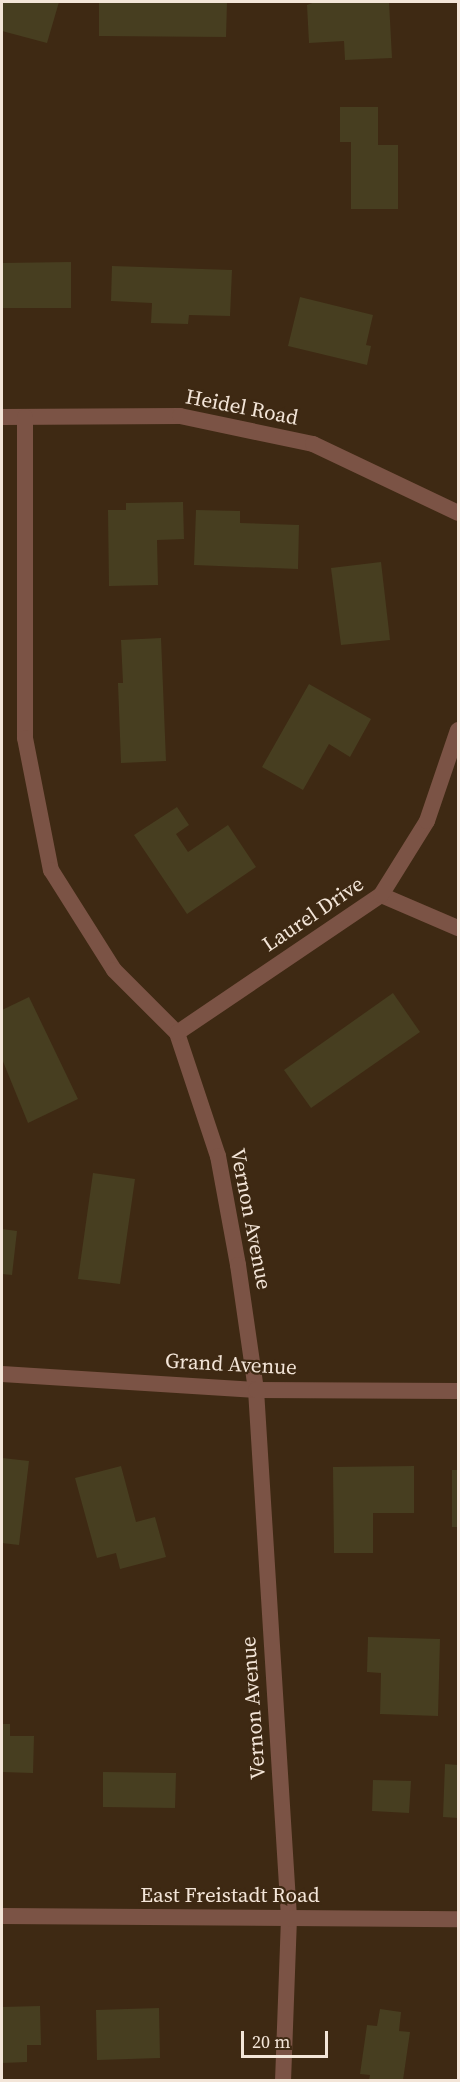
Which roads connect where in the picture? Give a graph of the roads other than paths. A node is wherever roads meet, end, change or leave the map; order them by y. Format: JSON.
{"nodes":[{"id":1,"x":2,"y":417,"type":"edge"},
{"id":2,"x":25,"y":417,"type":"junction"},
{"id":3,"x":459,"y":513,"type":"edge"},
{"id":4,"x":459,"y":730,"type":"edge"},
{"id":5,"x":381,"y":895,"type":"junction"},
{"id":6,"x":459,"y":928,"type":"edge"},
{"id":7,"x":177,"y":1033,"type":"junction"},
{"id":8,"x":2,"y":1374,"type":"edge"},
{"id":9,"x":256,"y":1390,"type":"junction"},
{"id":10,"x":459,"y":1391,"type":"edge"},
{"id":11,"x":2,"y":1916,"type":"edge"},
{"id":12,"x":289,"y":1918,"type":"junction"},
{"id":13,"x":459,"y":1918,"type":"edge"},
{"id":14,"x":282,"y":2080,"type":"edge"}],
"edges":[{"from":1,"to":2,"type":"street","name":"Heidel Road"},
{"from":2,"to":3,"type":"street","name":"Heidel Road"},
{"from":2,"to":7,"type":"street","name":"Vernon Avenue"},
{"from":4,"to":5,"type":"street","name":"Laurel Drive"},
{"from":5,"to":6,"type":"street"},
{"from":5,"to":7,"type":"street","name":"Laurel Drive"},
{"from":7,"to":9,"type":"street","name":"Vernon Avenue"},
{"from":8,"to":9,"type":"street","name":"Grand Avenue"},
{"from":9,"to":10,"type":"street","name":"Grand Avenue"},
{"from":9,"to":12,"type":"street","name":"Vernon Avenue"},
{"from":11,"to":12,"type":"street","name":"East Freistadt Road"},
{"from":12,"to":13,"type":"street","name":"East Freistadt Road"},
{"from":12,"to":14,"type":"street","name":"Vernon Avenue"}]}
